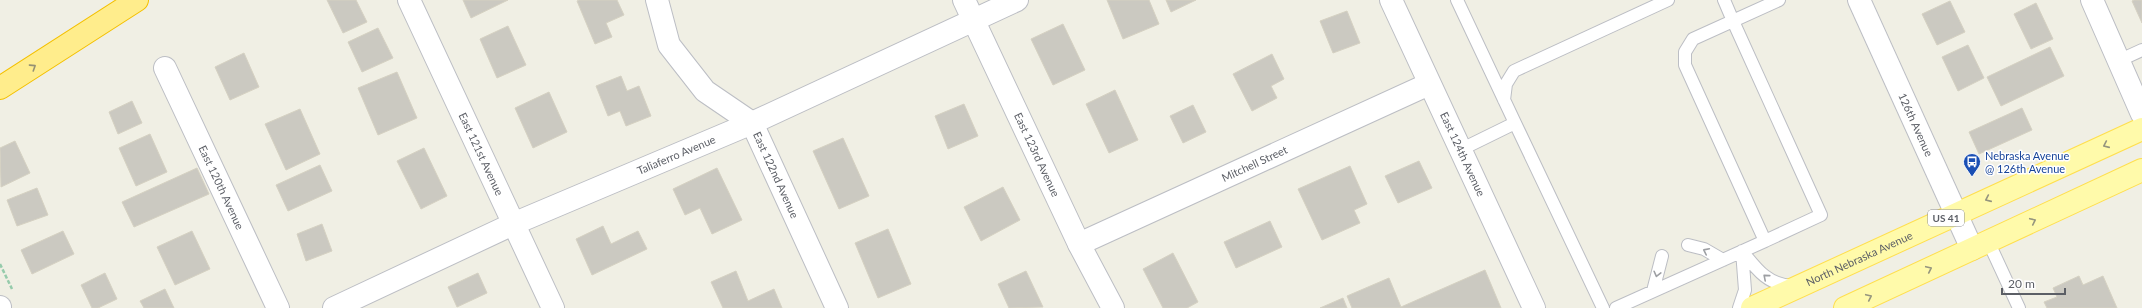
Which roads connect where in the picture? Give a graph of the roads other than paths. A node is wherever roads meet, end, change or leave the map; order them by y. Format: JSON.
{"nodes":[{"id":1,"x":137,"y":0,"type":"edge"},
{"id":2,"x":410,"y":0,"type":"edge"},
{"id":3,"x":657,"y":0,"type":"edge"},
{"id":4,"x":964,"y":0,"type":"edge"},
{"id":5,"x":1017,"y":0,"type":"edge"},
{"id":6,"x":1391,"y":0,"type":"edge"},
{"id":7,"x":1457,"y":0,"type":"edge"},
{"id":8,"x":1668,"y":0,"type":"edge"},
{"id":9,"x":1724,"y":0,"type":"edge"},
{"id":10,"x":1779,"y":0,"type":"edge"},
{"id":11,"x":1859,"y":0,"type":"edge"},
{"id":12,"x":2092,"y":0,"type":"edge"},
{"id":13,"x":973,"y":21,"type":"junction"},
{"id":14,"x":1733,"y":21,"type":"junction"},
{"id":15,"x":2142,"y":50,"type":"edge"},
{"id":16,"x":2118,"y":61,"type":"junction"},
{"id":17,"x":165,"y":68,"type":"dead end"},
{"id":18,"x":1429,"y":84,"type":"junction"},
{"id":19,"x":0,"y":88,"type":"edge"},
{"id":20,"x":1504,"y":100,"type":"junction"},
{"id":21,"x":2142,"y":114,"type":"edge"},
{"id":22,"x":752,"y":123,"type":"junction"},
{"id":23,"x":1515,"y":123,"type":"junction"},
{"id":24,"x":2142,"y":129,"type":"edge"},
{"id":25,"x":1460,"y":150,"type":"junction"},
{"id":26,"x":2142,"y":170,"type":"edge"},
{"id":27,"x":1956,"y":213,"type":"junction"},
{"id":28,"x":513,"y":224,"type":"junction"},
{"id":29,"x":1765,"y":241,"type":"junction"},
{"id":30,"x":1079,"y":244,"type":"junction"},
{"id":31,"x":1688,"y":245,"type":"dead end"},
{"id":32,"x":1980,"y":245,"type":"junction"},
{"id":33,"x":1742,"y":251,"type":"junction"},
{"id":34,"x":1662,"y":256,"type":"dead end"},
{"id":35,"x":1722,"y":260,"type":"junction"},
{"id":36,"x":1798,"y":287,"type":"junction"},
{"id":37,"x":1653,"y":291,"type":"junction"},
{"id":38,"x":278,"y":308,"type":"edge"},
{"id":39,"x":334,"y":308,"type":"edge"},
{"id":40,"x":554,"y":308,"type":"edge"},
{"id":41,"x":837,"y":308,"type":"edge"},
{"id":42,"x":1113,"y":308,"type":"edge"},
{"id":43,"x":1534,"y":308,"type":"edge"},
{"id":44,"x":1603,"y":308,"type":"edge"},
{"id":45,"x":1616,"y":308,"type":"edge"},
{"id":46,"x":1739,"y":308,"type":"edge"},
{"id":47,"x":1752,"y":308,"type":"edge"},
{"id":48,"x":1845,"y":308,"type":"edge"},
{"id":49,"x":2019,"y":308,"type":"edge"}],
"edges":[{"from":19,"to":1,"type":"highway","one_way":true},
{"from":2,"to":28,"type":"street","name":"East 121st Avenue"},
{"from":3,"to":22,"type":"street","name":"East 122nd Avenue"},
{"from":4,"to":13,"type":"street","name":"East 123rd Avenue"},
{"from":5,"to":13,"type":"street","name":"Taliaferro Avenue"},
{"from":6,"to":18,"type":"street","name":"East 124th Avenue"},
{"from":7,"to":20,"type":"lane"},
{"from":8,"to":20,"type":"lane"},
{"from":9,"to":14,"type":"lane"},
{"from":10,"to":14,"type":"lane"},
{"from":11,"to":27,"type":"street","name":"126th Avenue"},
{"from":12,"to":16,"type":"street"},
{"from":13,"to":22,"type":"street","name":"Taliaferro Avenue"},
{"from":13,"to":30,"type":"street","name":"East 123rd Avenue"},
{"from":14,"to":29,"type":"lane"},
{"from":14,"to":29,"type":"lane"},
{"from":15,"to":16,"type":"lane"},
{"from":16,"to":21,"type":"street"},
{"from":17,"to":38,"type":"street","name":"East 120th Avenue"},
{"from":18,"to":25,"type":"street","name":"East 124th Avenue"},
{"from":18,"to":30,"type":"street","name":"Mitchell Street"},
{"from":20,"to":23,"type":"lane"},
{"from":22,"to":28,"type":"street","name":"Taliaferro Avenue"},
{"from":22,"to":41,"type":"street","name":"East 122nd Avenue"},
{"from":23,"to":25,"type":"lane"},
{"from":23,"to":44,"type":"lane"},
{"from":24,"to":27,"type":"main road","name":"North Nebraska Avenue","number":"US 41","one_way":true},
{"from":25,"to":43,"type":"street","name":"East 124th Avenue"},
{"from":32,"to":26,"type":"main road","one_way":true},
{"from":27,"to":32,"type":"street","name":"126th Avenue"},
{"from":27,"to":36,"type":"main road","name":"North Nebraska Avenue","number":"US 41"},
{"from":28,"to":39,"type":"street","name":"Taliaferro Avenue"},
{"from":28,"to":40,"type":"street","name":"East 121st Avenue"},
{"from":29,"to":33,"type":"lane"},
{"from":30,"to":42,"type":"street","name":"East 123rd Avenue"},
{"from":35,"to":31,"type":"lane","one_way":true},
{"from":48,"to":32,"type":"main road","one_way":true},
{"from":32,"to":49,"type":"lane"},
{"from":33,"to":35,"type":"lane"},
{"from":36,"to":33,"type":"lane","one_way":true},
{"from":33,"to":46,"type":"lane"},
{"from":34,"to":37,"type":"lane","one_way":true},
{"from":35,"to":37,"type":"lane"},
{"from":36,"to":47,"type":"main road","name":"North Nebraska Avenue","number":"US 41"},
{"from":37,"to":45,"type":"lane"}]}
